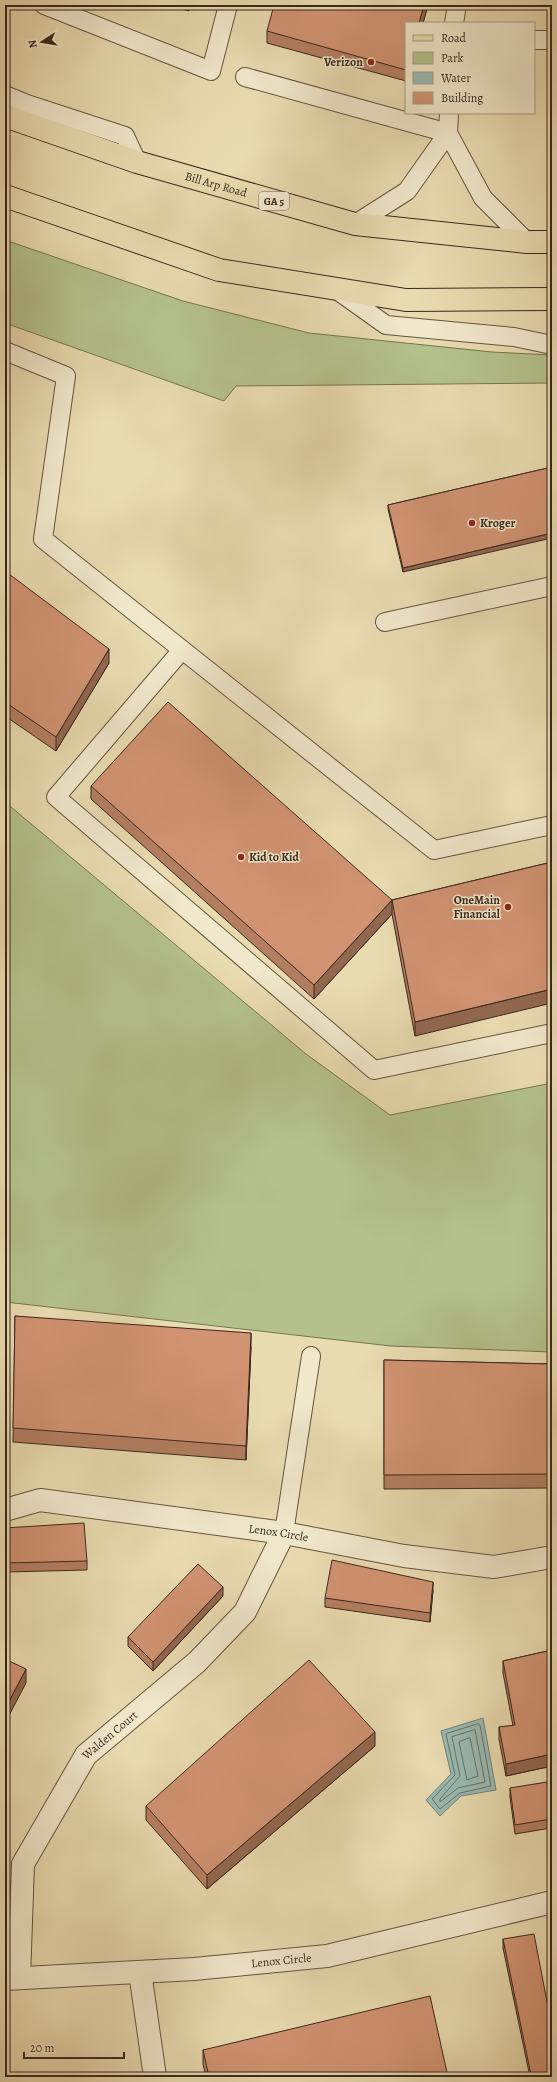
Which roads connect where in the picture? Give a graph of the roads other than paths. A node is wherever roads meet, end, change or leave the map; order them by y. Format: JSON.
{"nodes":[{"id":1,"x":44,"y":5,"type":"edge"},
{"id":2,"x":228,"y":5,"type":"edge"},
{"id":3,"x":457,"y":5,"type":"edge"},
{"id":4,"x":454,"y":22,"type":"edge"},
{"id":5,"x":535,"y":40,"type":"edge"},
{"id":6,"x":552,"y":40,"type":"edge"},
{"id":7,"x":245,"y":77,"type":"dead end"},
{"id":8,"x":5,"y":95,"type":"edge"},
{"id":9,"x":449,"y":114,"type":"edge"},
{"id":10,"x":5,"y":116,"type":"edge"},
{"id":11,"x":448,"y":133,"type":"junction"},
{"id":12,"x":137,"y":162,"type":"junction"},
{"id":13,"x":5,"y":196,"type":"edge"},
{"id":14,"x":355,"y":224,"type":"junction"},
{"id":15,"x":527,"y":242,"type":"junction"},
{"id":16,"x":552,"y":242,"type":"edge"},
{"id":17,"x":334,"y":288,"type":"junction"},
{"id":18,"x":552,"y":299,"type":"edge"},
{"id":19,"x":552,"y":345,"type":"edge"},
{"id":20,"x":5,"y":351,"type":"edge"},
{"id":21,"x":552,"y":586,"type":"edge"},
{"id":22,"x":385,"y":622,"type":"dead end"},
{"id":23,"x":182,"y":650,"type":"junction"},
{"id":24,"x":552,"y":825,"type":"edge"},
{"id":25,"x":552,"y":1033,"type":"edge"},
{"id":26,"x":311,"y":1356,"type":"dead end"},
{"id":27,"x":5,"y":1510,"type":"edge"},
{"id":28,"x":284,"y":1532,"type":"junction"},
{"id":29,"x":552,"y":1557,"type":"edge"},
{"id":30,"x":552,"y":1902,"type":"edge"},
{"id":31,"x":140,"y":1972,"type":"junction"},
{"id":32,"x":12,"y":1978,"type":"edge"},
{"id":33,"x":155,"y":2077,"type":"edge"}],
"edges":[{"from":1,"to":2,"type":"lane"},
{"from":3,"to":4,"type":"lane"},
{"from":5,"to":6,"type":"lane"},
{"from":7,"to":11,"type":"lane"},
{"from":8,"to":12,"type":"lane"},
{"from":9,"to":11,"type":"lane"},
{"from":10,"to":12,"type":"main road","name":"Bill Arp Road","number":"GA 5"},
{"from":11,"to":14,"type":"lane"},
{"from":11,"to":15,"type":"lane"},
{"from":12,"to":14,"type":"main road","name":"Bill Arp Road","number":"GA 5"},
{"from":13,"to":17,"type":"main road"},
{"from":14,"to":15,"type":"main road","name":"Bill Arp Road","number":"GA 5"},
{"from":15,"to":16,"type":"main road","name":"Bill Arp Road","number":"GA 5"},
{"from":17,"to":18,"type":"main road"},
{"from":17,"to":19,"type":"lane"},
{"from":20,"to":23,"type":"lane"},
{"from":21,"to":22,"type":"lane"},
{"from":23,"to":24,"type":"lane"},
{"from":23,"to":25,"type":"lane"},
{"from":26,"to":28,"type":"lane"},
{"from":27,"to":28,"type":"street","name":"Lenox Circle"},
{"from":28,"to":29,"type":"street","name":"Lenox Circle"},
{"from":28,"to":32,"type":"street","name":"Walden Court"},
{"from":30,"to":31,"type":"street","name":"Lenox Circle"},
{"from":31,"to":32,"type":"street","name":"Lenox Circle"},
{"from":31,"to":33,"type":"street"}]}
